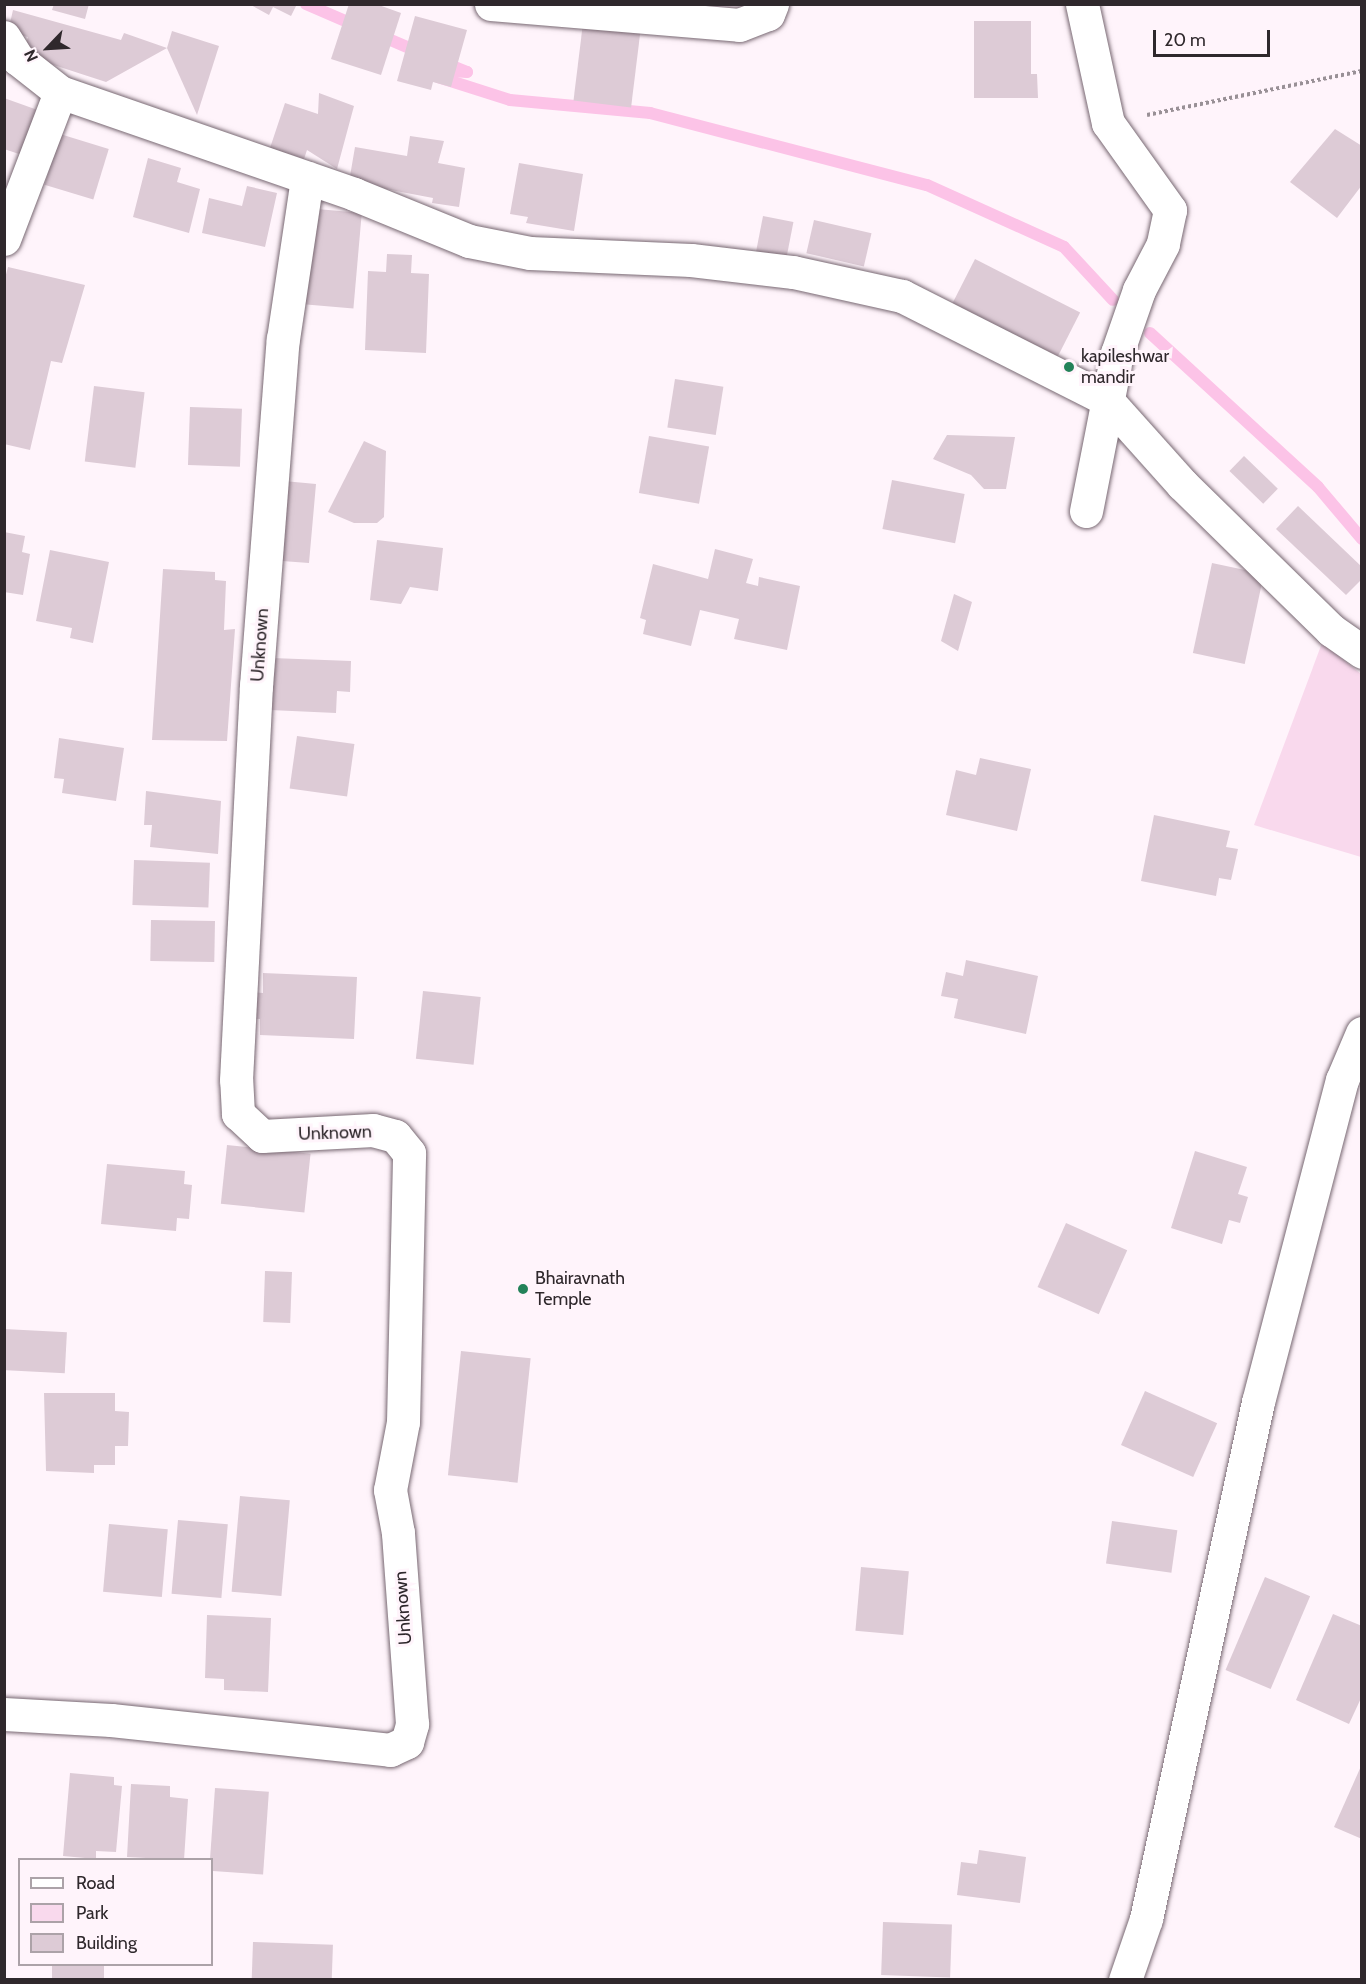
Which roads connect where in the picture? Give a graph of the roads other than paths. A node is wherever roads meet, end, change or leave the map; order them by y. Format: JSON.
{"nodes":[{"id":1,"x":491,"y":4,"type":"edge"},
{"id":2,"x":772,"y":4,"type":"edge"},
{"id":3,"x":1083,"y":4,"type":"edge"},
{"id":4,"x":4,"y":38,"type":"edge"},
{"id":5,"x":60,"y":92,"type":"junction"},
{"id":6,"x":307,"y":178,"type":"junction"},
{"id":7,"x":4,"y":239,"type":"edge"},
{"id":8,"x":1106,"y":399,"type":"junction"},
{"id":9,"x":1086,"y":511,"type":"dead end"},
{"id":10,"x":1362,"y":652,"type":"edge"},
{"id":11,"x":1362,"y":1033,"type":"edge"},
{"id":12,"x":4,"y":1714,"type":"edge"},
{"id":13,"x":1125,"y":1980,"type":"edge"}],
"edges":[{"from":1,"to":2,"type":"street"},
{"from":3,"to":8,"type":"street"},
{"from":4,"to":5,"type":"street"},
{"from":5,"to":6,"type":"street"},
{"from":5,"to":7,"type":"street"},
{"from":6,"to":8,"type":"street"},
{"from":6,"to":12,"type":"street","name":"Unknown"},
{"from":8,"to":9,"type":"street"},
{"from":8,"to":10,"type":"street"},
{"from":11,"to":13,"type":"street"}]}
